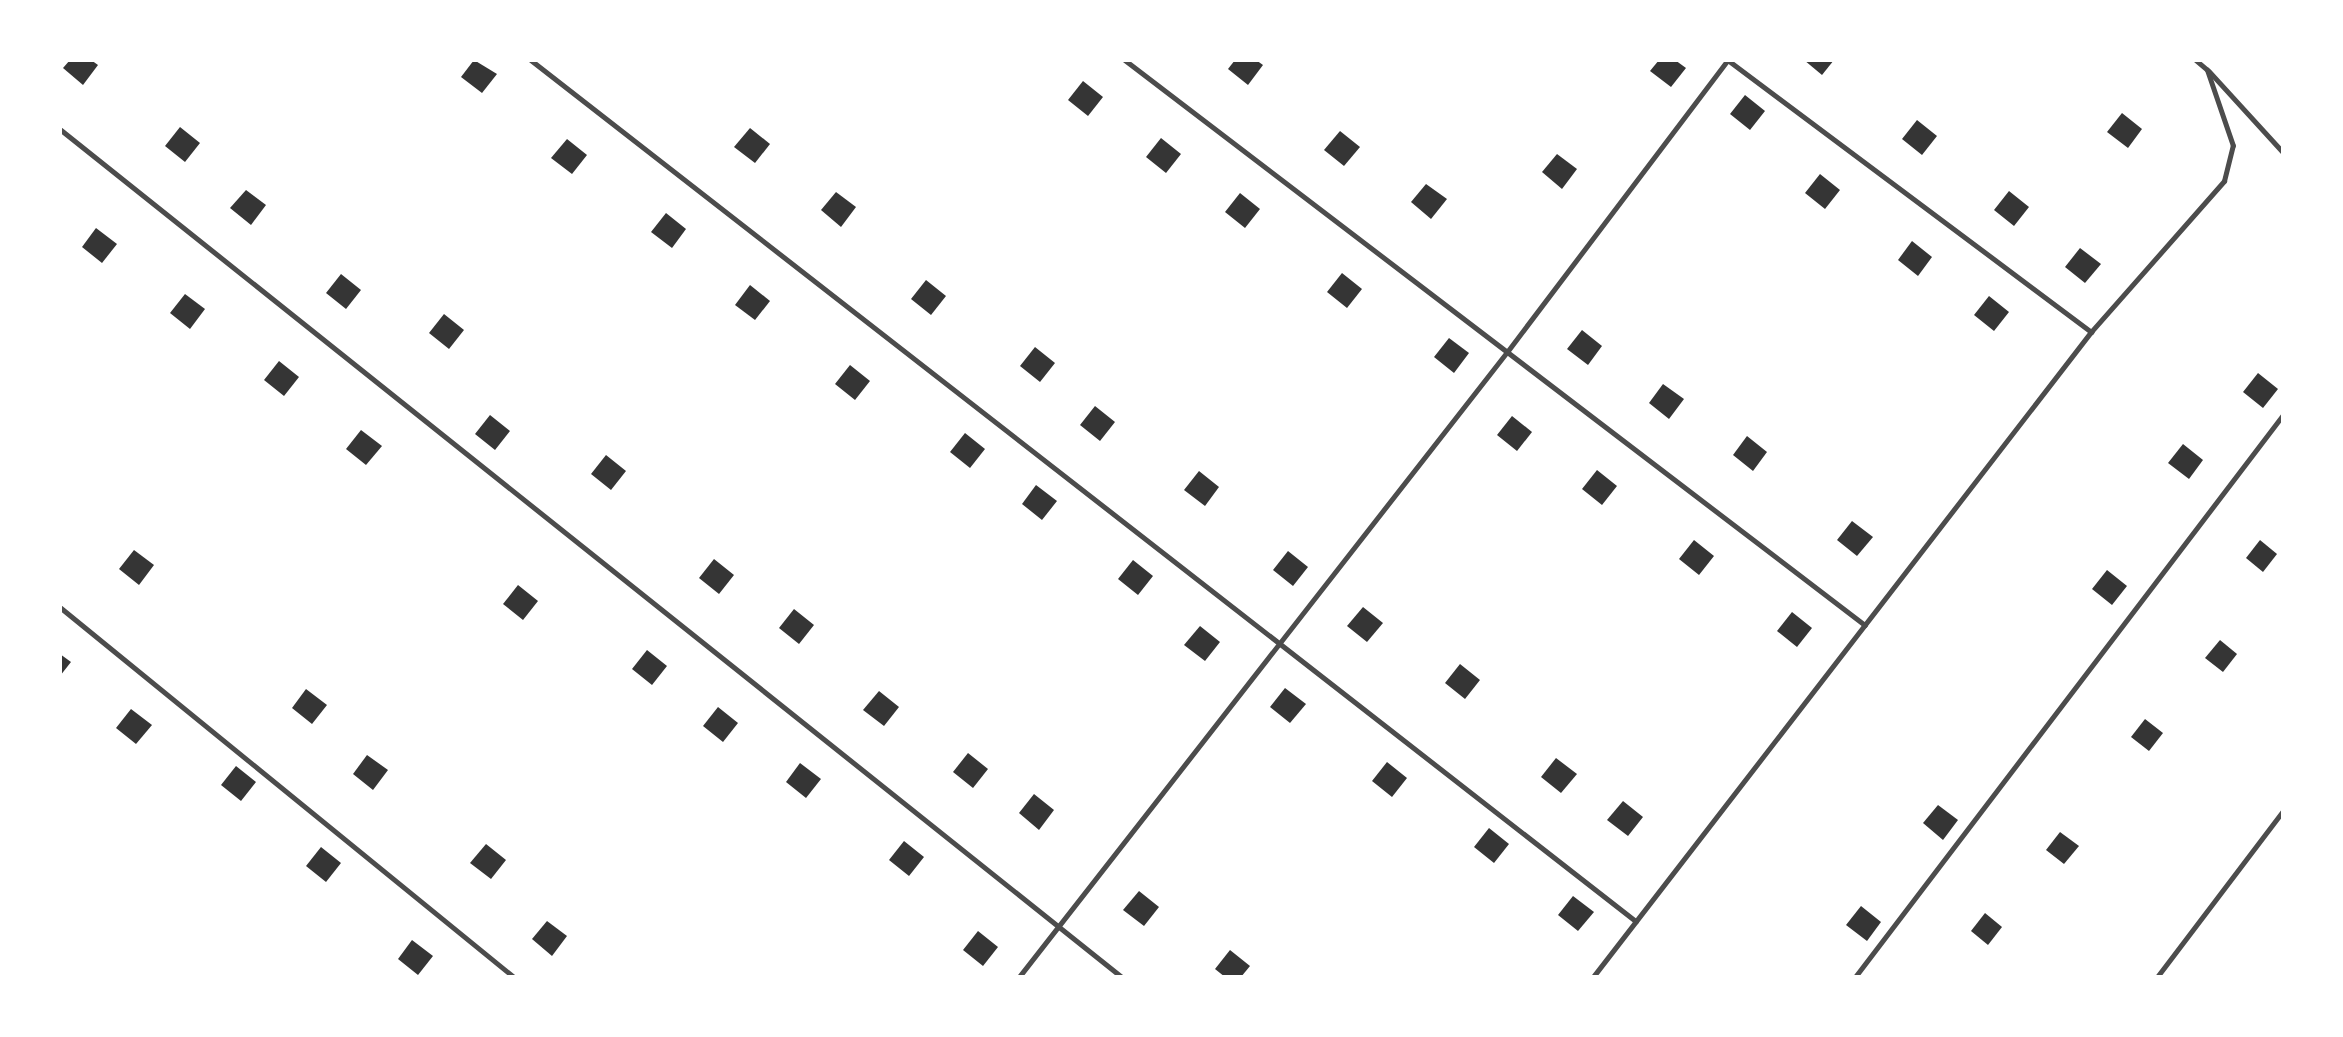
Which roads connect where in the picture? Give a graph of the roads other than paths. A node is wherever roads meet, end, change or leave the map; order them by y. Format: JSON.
{"nodes":[{"id":1,"x":531,"y":60,"type":"edge"},
{"id":2,"x":1125,"y":60,"type":"edge"},
{"id":3,"x":1728,"y":60,"type":"edge"},
{"id":4,"x":2195,"y":60,"type":"edge"},
{"id":5,"x":2207,"y":69,"type":"junction"},
{"id":6,"x":60,"y":129,"type":"edge"},
{"id":7,"x":2283,"y":152,"type":"edge"},
{"id":8,"x":2091,"y":332,"type":"junction"},
{"id":9,"x":1507,"y":352,"type":"junction"},
{"id":10,"x":2283,"y":415,"type":"edge"},
{"id":11,"x":60,"y":607,"type":"edge"},
{"id":12,"x":1865,"y":625,"type":"junction"},
{"id":13,"x":1278,"y":642,"type":"junction"},
{"id":14,"x":2283,"y":811,"type":"edge"},
{"id":15,"x":1636,"y":921,"type":"junction"},
{"id":16,"x":1058,"y":926,"type":"junction"},
{"id":17,"x":514,"y":977,"type":"edge"},
{"id":18,"x":1019,"y":977,"type":"edge"},
{"id":19,"x":1122,"y":977,"type":"edge"},
{"id":20,"x":1593,"y":977,"type":"edge"},
{"id":21,"x":1855,"y":977,"type":"edge"},
{"id":22,"x":2157,"y":977,"type":"edge"}],
"edges":[{"from":1,"to":13,"type":"lane"},
{"from":2,"to":9,"type":"lane"},
{"from":3,"to":8,"type":"lane"},
{"from":3,"to":9,"type":"lane"},
{"from":4,"to":5,"type":"lane"},
{"from":5,"to":7,"type":"lane"},
{"from":5,"to":8,"type":"lane"},
{"from":6,"to":16,"type":"lane"},
{"from":8,"to":12,"type":"lane"},
{"from":9,"to":12,"type":"lane"},
{"from":9,"to":13,"type":"lane"},
{"from":10,"to":21,"type":"lane"},
{"from":11,"to":17,"type":"lane"},
{"from":12,"to":15,"type":"lane"},
{"from":13,"to":15,"type":"lane"},
{"from":13,"to":16,"type":"lane"},
{"from":14,"to":22,"type":"lane"},
{"from":15,"to":20,"type":"lane"},
{"from":16,"to":18,"type":"lane"},
{"from":16,"to":19,"type":"lane"}]}
